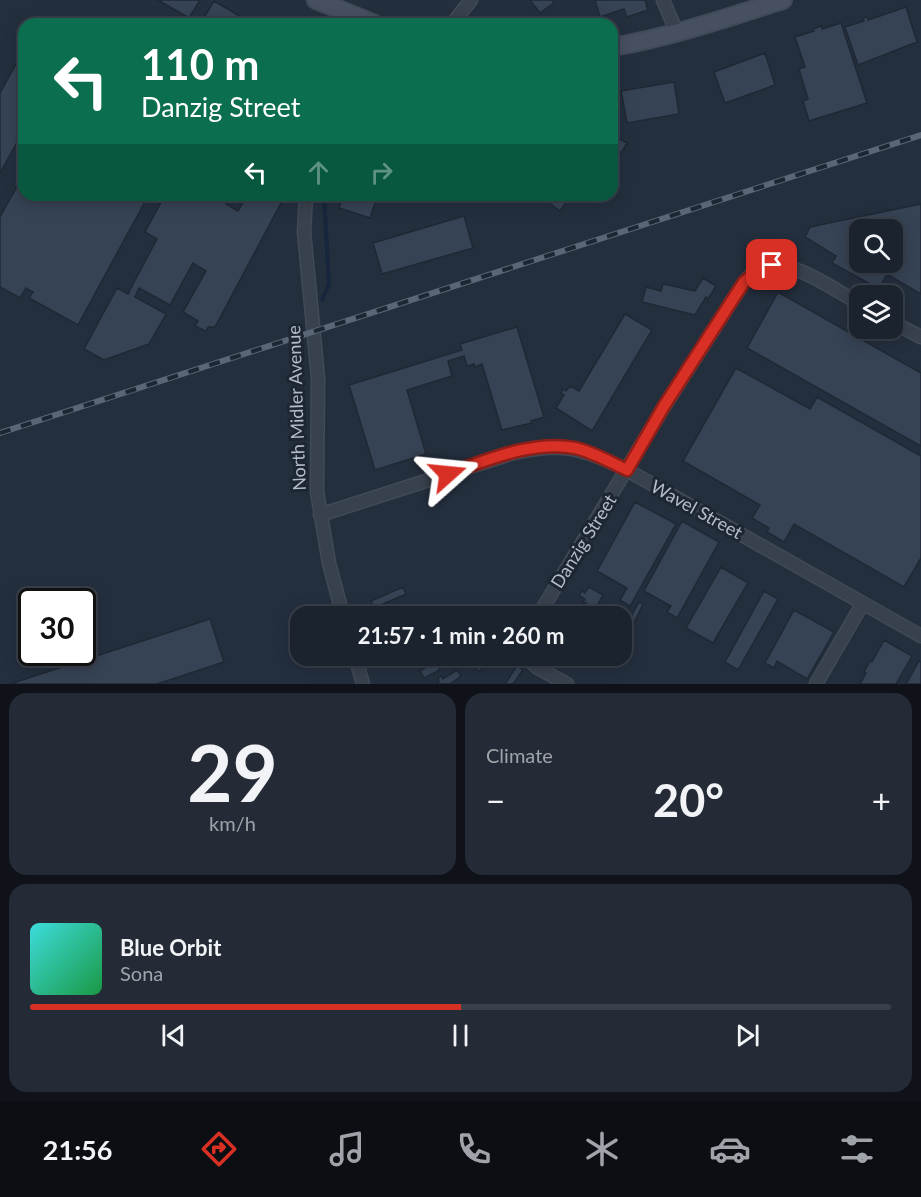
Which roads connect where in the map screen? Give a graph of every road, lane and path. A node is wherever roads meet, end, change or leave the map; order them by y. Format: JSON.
{"nodes":[{"id":1,"x":316,"y":0,"type":"edge"},
{"id":2,"x":471,"y":0,"type":"edge"},
{"id":3,"x":663,"y":0,"type":"edge"},
{"id":4,"x":783,"y":0,"type":"edge"},
{"id":5,"x":342,"y":18,"type":"edge"},
{"id":6,"x":457,"y":18,"type":"edge"},
{"id":7,"x":676,"y":33,"type":"junction"},
{"id":8,"x":618,"y":45,"type":"edge"},
{"id":9,"x":306,"y":201,"type":"edge"},
{"id":10,"x":849,"y":298,"type":"edge"},
{"id":11,"x":903,"y":328,"type":"edge"},
{"id":12,"x":921,"y":337,"type":"edge"},
{"id":13,"x":627,"y":470,"type":"junction"},
{"id":14,"x":320,"y":515,"type":"junction"},
{"id":15,"x":863,"y":603,"type":"junction"},
{"id":16,"x":340,"y":606,"type":"edge"},
{"id":17,"x":544,"y":606,"type":"edge"},
{"id":18,"x":921,"y":636,"type":"edge"},
{"id":19,"x":358,"y":666,"type":"edge"},
{"id":20,"x":536,"y":666,"type":"edge"},
{"id":21,"x":363,"y":684,"type":"edge"},
{"id":22,"x":567,"y":684,"type":"edge"},
{"id":23,"x":816,"y":684,"type":"edge"}],
"edges":[{"from":1,"to":5,"type":"main road"},
{"from":2,"to":6,"type":"street"},
{"from":3,"to":7,"type":"street"},
{"from":4,"to":7,"type":"main road"},
{"from":7,"to":8,"type":"main road"},
{"from":9,"to":14,"type":"street","name":"North Midler Avenue"},
{"from":10,"to":13,"type":"street","name":"Danzig Street"},
{"from":11,"to":12,"type":"street"},
{"from":13,"to":14,"type":"street","name":"Wavel Street"},
{"from":13,"to":15,"type":"street","name":"Wavel Street"},
{"from":13,"to":17,"type":"street","name":"Danzig Street"},
{"from":14,"to":16,"type":"street","name":"North Midler Avenue"},
{"from":15,"to":18,"type":"street","name":"Wavel Street"},
{"from":15,"to":23,"type":"street"},
{"from":19,"to":21,"type":"street"},
{"from":20,"to":22,"type":"street"}]}
